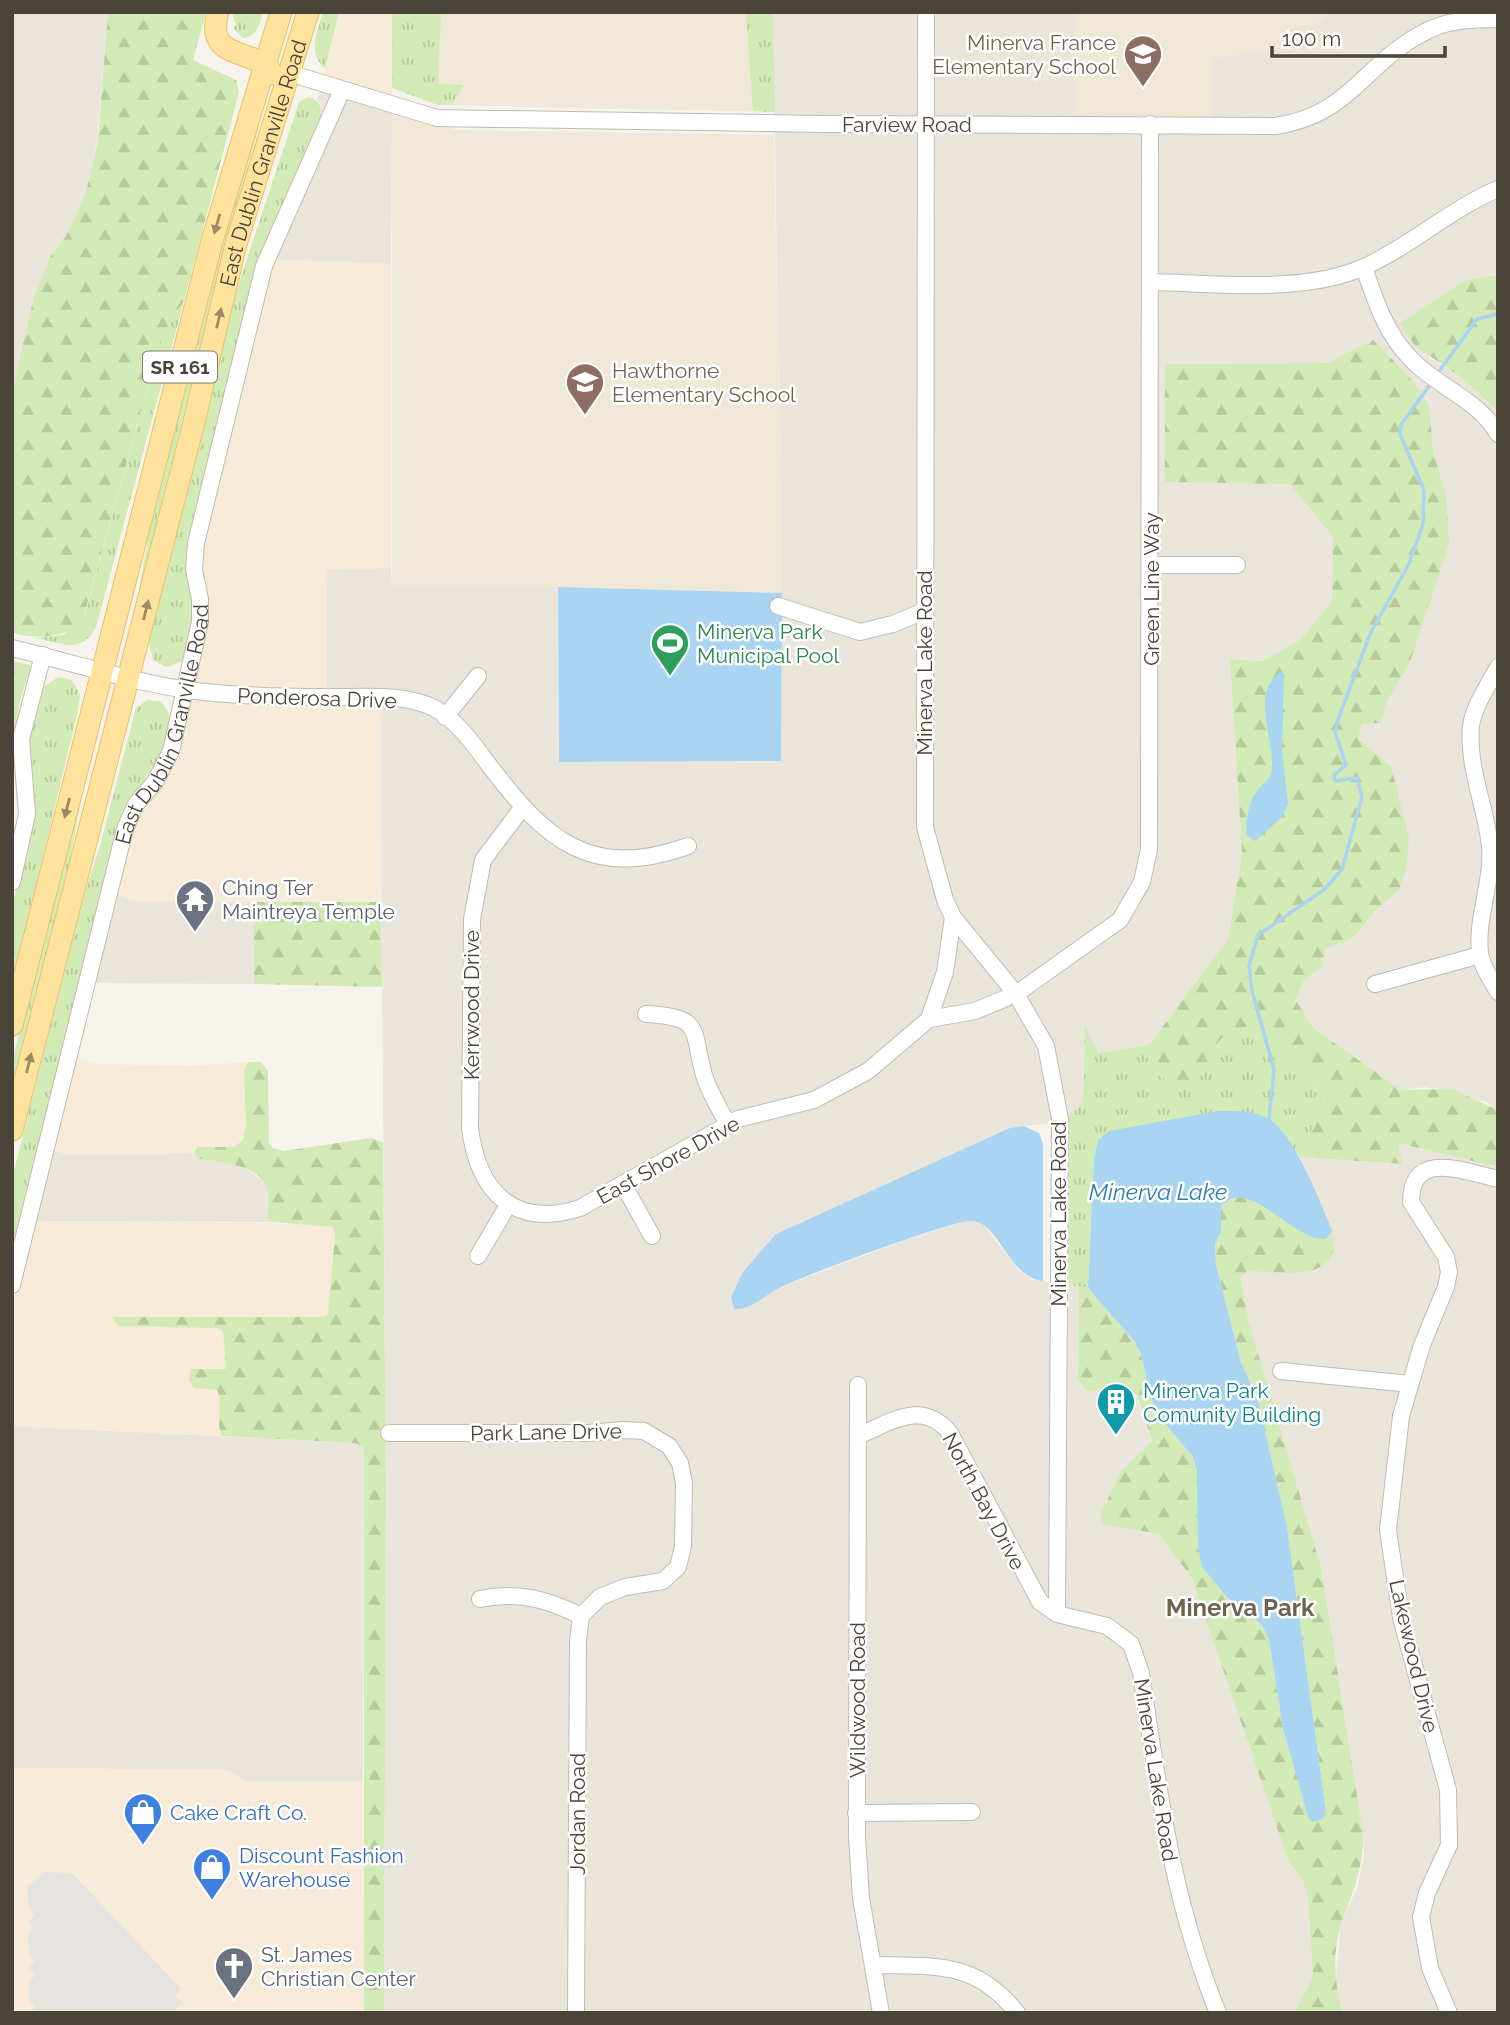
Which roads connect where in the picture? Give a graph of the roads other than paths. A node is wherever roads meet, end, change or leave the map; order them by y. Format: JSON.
{"nodes":[{"id":1,"x":218,"y":12,"type":"edge"},
{"id":2,"x":281,"y":12,"type":"edge"},
{"id":3,"x":295,"y":12,"type":"edge"},
{"id":4,"x":308,"y":12,"type":"edge"},
{"id":5,"x":926,"y":12,"type":"edge"},
{"id":6,"x":1498,"y":19,"type":"edge"},
{"id":7,"x":264,"y":64,"type":"junction"},
{"id":8,"x":289,"y":73,"type":"junction"},
{"id":9,"x":342,"y":90,"type":"junction"},
{"id":10,"x":925,"y":123,"type":"junction"},
{"id":11,"x":1150,"y":124,"type":"junction"},
{"id":12,"x":1498,"y":189,"type":"edge"},
{"id":13,"x":242,"y":226,"type":"junction"},
{"id":14,"x":1364,"y":267,"type":"junction"},
{"id":15,"x":1151,"y":282,"type":"junction"},
{"id":16,"x":166,"y":420,"type":"junction"},
{"id":17,"x":1498,"y":434,"type":"edge"},
{"id":18,"x":1151,"y":565,"type":"junction"},
{"id":19,"x":1237,"y":565,"type":"dead end"},
{"id":20,"x":778,"y":606,"type":"dead end"},
{"id":21,"x":924,"y":611,"type":"junction"},
{"id":22,"x":12,"y":648,"type":"edge"},
{"id":23,"x":43,"y":655,"type":"junction"},
{"id":24,"x":1498,"y":667,"type":"edge"},
{"id":25,"x":102,"y":671,"type":"junction"},
{"id":26,"x":129,"y":676,"type":"junction"},
{"id":27,"x":478,"y":676,"type":"dead end"},
{"id":28,"x":185,"y":689,"type":"junction"},
{"id":29,"x":445,"y":717,"type":"junction"},
{"id":30,"x":522,"y":808,"type":"junction"},
{"id":31,"x":688,"y":846,"type":"dead end"},
{"id":32,"x":12,"y":882,"type":"edge"},
{"id":33,"x":73,"y":894,"type":"junction"},
{"id":34,"x":953,"y":917,"type":"junction"},
{"id":35,"x":1480,"y":955,"type":"junction"},
{"id":36,"x":1375,"y":984,"type":"dead end"},
{"id":37,"x":1498,"y":992,"type":"edge"},
{"id":38,"x":1016,"y":994,"type":"junction"},
{"id":39,"x":646,"y":1014,"type":"dead end"},
{"id":40,"x":929,"y":1019,"type":"junction"},
{"id":41,"x":12,"y":1025,"type":"edge"},
{"id":42,"x":728,"y":1125,"type":"junction"},
{"id":43,"x":12,"y":1130,"type":"edge"},
{"id":44,"x":1498,"y":1179,"type":"edge"},
{"id":45,"x":623,"y":1184,"type":"junction"},
{"id":46,"x":508,"y":1205,"type":"junction"},
{"id":47,"x":652,"y":1236,"type":"dead end"},
{"id":48,"x":478,"y":1256,"type":"dead end"},
{"id":49,"x":12,"y":1285,"type":"edge"},
{"id":50,"x":1281,"y":1371,"type":"dead end"},
{"id":51,"x":1410,"y":1384,"type":"junction"},
{"id":52,"x":858,"y":1385,"type":"dead end"},
{"id":53,"x":389,"y":1433,"type":"dead end"},
{"id":54,"x":858,"y":1436,"type":"junction"},
{"id":55,"x":480,"y":1599,"type":"dead end"},
{"id":56,"x":1057,"y":1614,"type":"junction"},
{"id":57,"x":580,"y":1616,"type":"junction"},
{"id":58,"x":972,"y":1812,"type":"dead end"},
{"id":59,"x":856,"y":1813,"type":"junction"},
{"id":60,"x":875,"y":1965,"type":"junction"},
{"id":61,"x":576,"y":2013,"type":"edge"},
{"id":62,"x":881,"y":2013,"type":"edge"},
{"id":63,"x":1017,"y":2013,"type":"edge"},
{"id":64,"x":1218,"y":2013,"type":"edge"},
{"id":65,"x":1449,"y":2013,"type":"edge"}],
"edges":[{"from":1,"to":7,"type":"main road"},
{"from":2,"to":7,"type":"main road","name":"East Dublin Granville Road","number":"SR 161"},
{"from":3,"to":8,"type":"main road"},
{"from":4,"to":8,"type":"main road","name":"East Dublin Granville Road","number":"SR 161"},
{"from":5,"to":10,"type":"street","name":"Minerva Lake Road"},
{"from":6,"to":11,"type":"street","name":"Farview Road"},
{"from":7,"to":13,"type":"main road"},
{"from":7,"to":16,"type":"main road","name":"East Dublin Granville Road","number":"SR 161","one_way":true},
{"from":8,"to":9,"type":"street","name":"Farview Road"},
{"from":8,"to":13,"type":"main road","name":"East Dublin Granville Road","number":"SR 161"},
{"from":9,"to":10,"type":"street","name":"Farview Road"},
{"from":9,"to":28,"type":"street","name":"East Dublin Granville Road"},
{"from":10,"to":11,"type":"street","name":"Farview Road"},
{"from":10,"to":21,"type":"street","name":"Minerva Lake Road"},
{"from":11,"to":15,"type":"street","name":"Green Line Way"},
{"from":12,"to":14,"type":"street"},
{"from":26,"to":13,"type":"main road","name":"East Dublin Granville Road","number":"SR 161","one_way":true},
{"from":14,"to":15,"type":"street"},
{"from":14,"to":17,"type":"street"},
{"from":15,"to":18,"type":"street","name":"Green Line Way"},
{"from":16,"to":25,"type":"main road","name":"East Dublin Granville Road","number":"SR 161"},
{"from":16,"to":26,"type":"main road"},
{"from":18,"to":19,"type":"street"},
{"from":18,"to":38,"type":"street","name":"Green Line Way"},
{"from":20,"to":21,"type":"street"},
{"from":21,"to":34,"type":"street","name":"Minerva Lake Road"},
{"from":22,"to":23,"type":"street","name":"Ponderosa Drive"},
{"from":23,"to":25,"type":"street","name":"Ponderosa Drive"},
{"from":23,"to":32,"type":"street"},
{"from":24,"to":35,"type":"street"},
{"from":25,"to":26,"type":"street","name":"Ponderosa Drive"},
{"from":25,"to":33,"type":"main road"},
{"from":25,"to":41,"type":"main road","name":"East Dublin Granville Road","number":"SR 161","one_way":true},
{"from":26,"to":28,"type":"street","name":"Ponderosa Drive"},
{"from":26,"to":33,"type":"main road","name":"East Dublin Granville Road","number":"SR 161"},
{"from":27,"to":29,"type":"street"},
{"from":28,"to":29,"type":"street","name":"Ponderosa Drive"},
{"from":28,"to":49,"type":"street","name":"East Dublin Granville Road"},
{"from":29,"to":30,"type":"street","name":"Ponderosa Drive"},
{"from":30,"to":31,"type":"street","name":"Ponderosa Drive"},
{"from":30,"to":46,"type":"street","name":"Kerrwood Drive"},
{"from":43,"to":33,"type":"main road","name":"East Dublin Granville Road","number":"SR 161","one_way":true},
{"from":34,"to":38,"type":"street","name":"Minerva Lake Road"},
{"from":34,"to":40,"type":"street"},
{"from":35,"to":36,"type":"street"},
{"from":35,"to":37,"type":"street"},
{"from":38,"to":40,"type":"street","name":"East Shore Drive"},
{"from":38,"to":56,"type":"street","name":"Minerva Lake Road"},
{"from":39,"to":42,"type":"street"},
{"from":40,"to":42,"type":"street","name":"East Shore Drive"},
{"from":42,"to":45,"type":"street","name":"East Shore Drive"},
{"from":44,"to":51,"type":"street","name":"Lakewood Drive"},
{"from":45,"to":46,"type":"street","name":"East Shore Drive"},
{"from":45,"to":47,"type":"street"},
{"from":46,"to":48,"type":"street"},
{"from":50,"to":51,"type":"street"},
{"from":51,"to":65,"type":"street","name":"Lakewood Drive"},
{"from":52,"to":54,"type":"street","name":"Wildwood Road"},
{"from":53,"to":57,"type":"street","name":"Park Lane Drive"},
{"from":54,"to":56,"type":"street","name":"North Bay Drive"},
{"from":54,"to":59,"type":"street","name":"Wildwood Road"},
{"from":55,"to":57,"type":"street"},
{"from":56,"to":64,"type":"street","name":"Minerva Lake Road"},
{"from":57,"to":61,"type":"street","name":"Jordan Road"},
{"from":58,"to":59,"type":"street"},
{"from":59,"to":60,"type":"street","name":"Wildwood Road"},
{"from":60,"to":62,"type":"street","name":"Wildwood Road"},
{"from":60,"to":63,"type":"street"}]}
